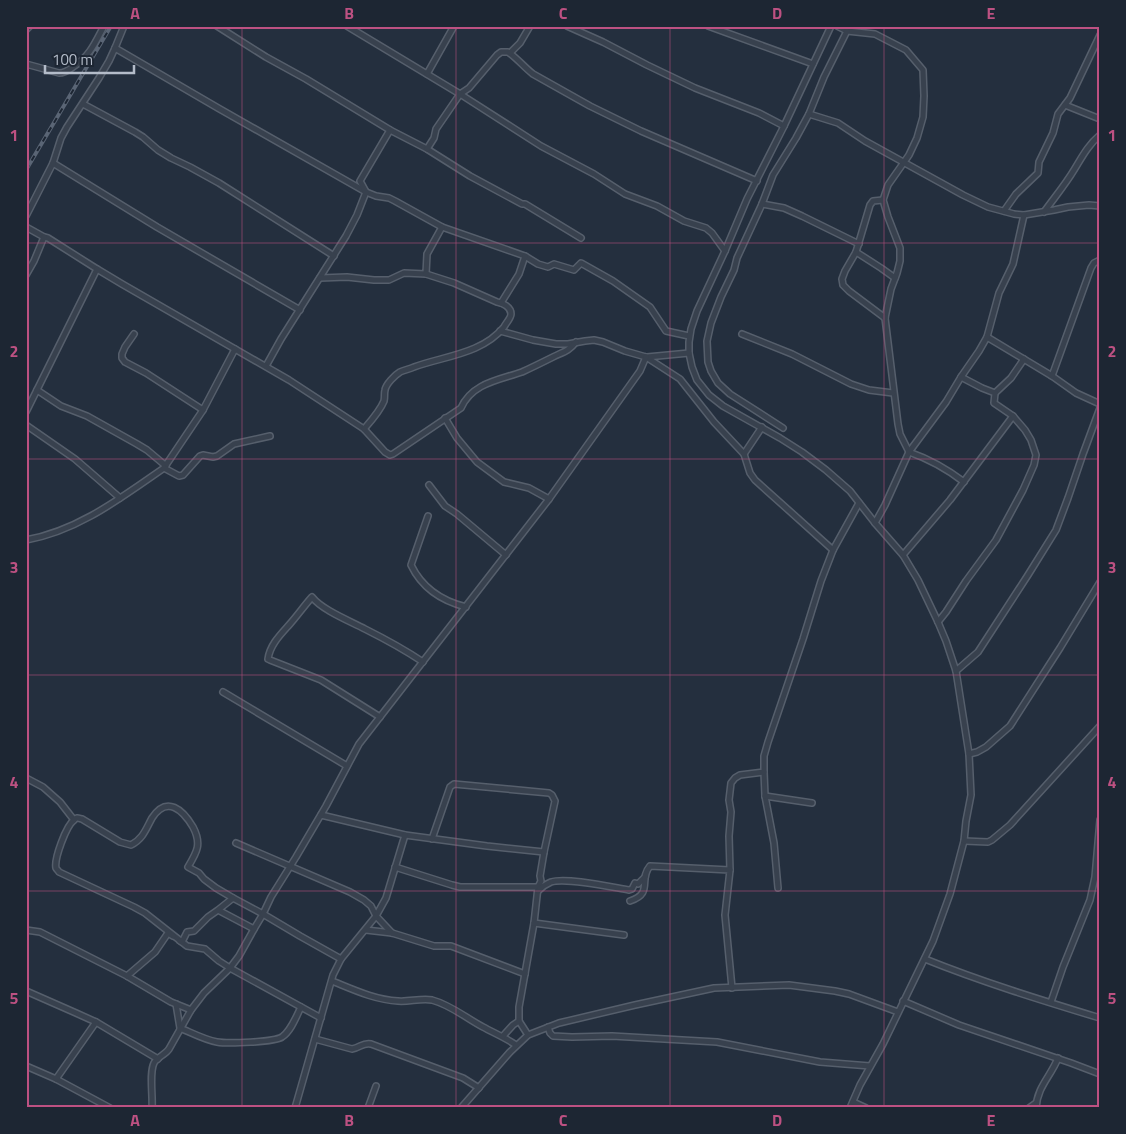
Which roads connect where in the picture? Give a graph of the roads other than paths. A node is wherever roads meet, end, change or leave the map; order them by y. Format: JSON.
{"nodes":[{"id":1,"x":30,"y":26,"type":"edge"},
{"id":2,"x":104,"y":26,"type":"edge"},
{"id":3,"x":124,"y":26,"type":"edge"},
{"id":4,"x":217,"y":26,"type":"edge"},
{"id":5,"x":347,"y":26,"type":"edge"},
{"id":6,"x":454,"y":26,"type":"edge"},
{"id":7,"x":530,"y":26,"type":"edge"},
{"id":8,"x":567,"y":26,"type":"edge"},
{"id":9,"x":708,"y":26,"type":"edge"},
{"id":10,"x":823,"y":26,"type":"edge"},
{"id":11,"x":837,"y":26,"type":"edge"},
{"id":12,"x":830,"y":27,"type":"edge"},
{"id":13,"x":26,"y":30,"type":"edge"},
{"id":14,"x":847,"y":30,"type":"junction"},
{"id":15,"x":1100,"y":35,"type":"edge"},
{"id":16,"x":1097,"y":47,"type":"edge"},
{"id":17,"x":116,"y":48,"type":"junction"},
{"id":18,"x":510,"y":53,"type":"junction"},
{"id":19,"x":26,"y":64,"type":"edge"},
{"id":20,"x":813,"y":64,"type":"junction"},
{"id":21,"x":427,"y":74,"type":"junction"},
{"id":22,"x":460,"y":94,"type":"junction"},
{"id":23,"x":83,"y":104,"type":"junction"},
{"id":24,"x":1065,"y":105,"type":"junction"},
{"id":25,"x":809,"y":114,"type":"junction"},
{"id":26,"x":1100,"y":119,"type":"edge"},
{"id":27,"x":784,"y":126,"type":"junction"},
{"id":28,"x":390,"y":130,"type":"junction"},
{"id":29,"x":1100,"y":135,"type":"edge"},
{"id":30,"x":427,"y":150,"type":"junction"},
{"id":31,"x":904,"y":162,"type":"junction"},
{"id":32,"x":53,"y":163,"type":"junction"},
{"id":33,"x":756,"y":181,"type":"junction"},
{"id":34,"x":366,"y":192,"type":"junction"},
{"id":35,"x":883,"y":200,"type":"junction"},
{"id":36,"x":762,"y":204,"type":"junction"},
{"id":37,"x":1100,"y":206,"type":"edge"},
{"id":38,"x":1004,"y":211,"type":"junction"},
{"id":39,"x":1044,"y":212,"type":"junction"},
{"id":40,"x":1024,"y":215,"type":"junction"},
{"id":41,"x":26,"y":216,"type":"edge"},
{"id":42,"x":26,"y":227,"type":"edge"},
{"id":43,"x":442,"y":227,"type":"junction"},
{"id":44,"x":44,"y":237,"type":"junction"},
{"id":45,"x":581,"y":238,"type":"dead end"},
{"id":46,"x":859,"y":244,"type":"junction"},
{"id":47,"x":725,"y":251,"type":"junction"},
{"id":48,"x":856,"y":252,"type":"junction"},
{"id":49,"x":334,"y":256,"type":"junction"},
{"id":50,"x":525,"y":256,"type":"junction"},
{"id":51,"x":1100,"y":260,"type":"edge"},
{"id":52,"x":97,"y":268,"type":"junction"},
{"id":53,"x":426,"y":274,"type":"junction"},
{"id":54,"x":26,"y":275,"type":"edge"},
{"id":55,"x":320,"y":278,"type":"junction"},
{"id":56,"x":896,"y":278,"type":"junction"},
{"id":57,"x":501,"y":303,"type":"junction"},
{"id":58,"x":300,"y":310,"type":"junction"},
{"id":59,"x":885,"y":318,"type":"junction"},
{"id":60,"x":500,"y":331,"type":"junction"},
{"id":61,"x":134,"y":334,"type":"dead end"},
{"id":62,"x":742,"y":334,"type":"dead end"},
{"id":63,"x":689,"y":336,"type":"junction"},
{"id":64,"x":987,"y":337,"type":"junction"},
{"id":65,"x":576,"y":342,"type":"junction"},
{"id":66,"x":234,"y":349,"type":"junction"},
{"id":67,"x":689,"y":353,"type":"junction"},
{"id":68,"x":646,"y":357,"type":"junction"},
{"id":69,"x":1024,"y":359,"type":"junction"},
{"id":70,"x":266,"y":366,"type":"junction"},
{"id":71,"x":1052,"y":376,"type":"junction"},
{"id":72,"x":961,"y":377,"type":"junction"},
{"id":73,"x":38,"y":390,"type":"junction"},
{"id":74,"x":893,"y":393,"type":"junction"},
{"id":75,"x":994,"y":393,"type":"junction"},
{"id":76,"x":1100,"y":404,"type":"edge"},
{"id":77,"x":1100,"y":408,"type":"edge"},
{"id":78,"x":203,"y":410,"type":"junction"},
{"id":79,"x":26,"y":412,"type":"edge"},
{"id":80,"x":1013,"y":416,"type":"junction"},
{"id":81,"x":445,"y":418,"type":"junction"},
{"id":82,"x":26,"y":426,"type":"edge"},
{"id":83,"x":762,"y":427,"type":"junction"},
{"id":84,"x":783,"y":428,"type":"dead end"},
{"id":85,"x":364,"y":429,"type":"junction"},
{"id":86,"x":270,"y":436,"type":"dead end"},
{"id":87,"x":909,"y":452,"type":"junction"},
{"id":88,"x":744,"y":454,"type":"junction"},
{"id":89,"x":165,"y":467,"type":"junction"},
{"id":90,"x":964,"y":482,"type":"junction"},
{"id":91,"x":429,"y":485,"type":"dead end"},
{"id":92,"x":120,"y":498,"type":"junction"},
{"id":93,"x":549,"y":499,"type":"junction"},
{"id":94,"x":859,"y":503,"type":"junction"},
{"id":95,"x":428,"y":516,"type":"dead end"},
{"id":96,"x":875,"y":523,"type":"junction"},
{"id":97,"x":26,"y":540,"type":"edge"},
{"id":98,"x":833,"y":550,"type":"junction"},
{"id":99,"x":903,"y":555,"type":"junction"},
{"id":100,"x":506,"y":556,"type":"junction"},
{"id":101,"x":1100,"y":582,"type":"edge"},
{"id":102,"x":466,"y":607,"type":"junction"},
{"id":103,"x":938,"y":622,"type":"junction"},
{"id":104,"x":423,"y":662,"type":"junction"},
{"id":105,"x":956,"y":671,"type":"junction"},
{"id":106,"x":223,"y":692,"type":"dead end"},
{"id":107,"x":380,"y":717,"type":"junction"},
{"id":108,"x":1100,"y":726,"type":"edge"},
{"id":109,"x":969,"y":754,"type":"junction"},
{"id":110,"x":347,"y":766,"type":"junction"},
{"id":111,"x":764,"y":772,"type":"junction"},
{"id":112,"x":26,"y":778,"type":"edge"},
{"id":113,"x":765,"y":796,"type":"junction"},
{"id":114,"x":812,"y":803,"type":"dead end"},
{"id":115,"x":320,"y":815,"type":"junction"},
{"id":116,"x":74,"y":820,"type":"junction"},
{"id":117,"x":1100,"y":820,"type":"edge"},
{"id":118,"x":405,"y":835,"type":"junction"},
{"id":119,"x":432,"y":839,"type":"junction"},
{"id":120,"x":964,"y":841,"type":"junction"},
{"id":121,"x":236,"y":843,"type":"dead end"},
{"id":122,"x":544,"y":852,"type":"junction"},
{"id":123,"x":290,"y":867,"type":"junction"},
{"id":124,"x":395,"y":867,"type":"junction"},
{"id":125,"x":730,"y":870,"type":"junction"},
{"id":126,"x":645,"y":877,"type":"junction"},
{"id":127,"x":778,"y":888,"type":"dead end"},
{"id":128,"x":538,"y":889,"type":"junction"},
{"id":129,"x":234,"y":898,"type":"junction"},
{"id":130,"x":630,"y":901,"type":"dead end"},
{"id":131,"x":218,"y":910,"type":"junction"},
{"id":132,"x":263,"y":914,"type":"junction"},
{"id":133,"x":376,"y":916,"type":"junction"},
{"id":134,"x":534,"y":924,"type":"junction"},
{"id":135,"x":254,"y":929,"type":"junction"},
{"id":136,"x":26,"y":930,"type":"edge"},
{"id":137,"x":366,"y":930,"type":"junction"},
{"id":138,"x":392,"y":933,"type":"junction"},
{"id":139,"x":624,"y":935,"type":"dead end"},
{"id":140,"x":182,"y":942,"type":"junction"},
{"id":141,"x":342,"y":959,"type":"junction"},
{"id":142,"x":926,"y":959,"type":"junction"},
{"id":143,"x":230,"y":968,"type":"junction"},
{"id":144,"x":525,"y":974,"type":"junction"},
{"id":145,"x":127,"y":976,"type":"junction"},
{"id":146,"x":332,"y":981,"type":"junction"},
{"id":147,"x":732,"y":988,"type":"junction"},
{"id":148,"x":26,"y":992,"type":"edge"},
{"id":149,"x":904,"y":1001,"type":"junction"},
{"id":150,"x":1052,"y":1002,"type":"junction"},
{"id":151,"x":176,"y":1004,"type":"junction"},
{"id":152,"x":301,"y":1007,"type":"junction"},
{"id":153,"x":191,"y":1010,"type":"junction"},
{"id":154,"x":898,"y":1012,"type":"junction"},
{"id":155,"x":321,"y":1018,"type":"junction"},
{"id":156,"x":1100,"y":1018,"type":"edge"},
{"id":157,"x":519,"y":1021,"type":"junction"},
{"id":158,"x":96,"y":1022,"type":"junction"},
{"id":159,"x":548,"y":1027,"type":"junction"},
{"id":160,"x":180,"y":1028,"type":"junction"},
{"id":161,"x":528,"y":1035,"type":"junction"},
{"id":162,"x":503,"y":1036,"type":"junction"},
{"id":163,"x":315,"y":1040,"type":"junction"},
{"id":164,"x":516,"y":1045,"type":"junction"},
{"id":165,"x":158,"y":1058,"type":"junction"},
{"id":166,"x":1058,"y":1058,"type":"junction"},
{"id":167,"x":26,"y":1066,"type":"edge"},
{"id":168,"x":870,"y":1066,"type":"junction"},
{"id":169,"x":1100,"y":1074,"type":"edge"},
{"id":170,"x":56,"y":1080,"type":"junction"},
{"id":171,"x":376,"y":1086,"type":"dead end"},
{"id":172,"x":479,"y":1088,"type":"junction"},
{"id":173,"x":853,"y":1102,"type":"junction"},
{"id":174,"x":1036,"y":1105,"type":"edge"},
{"id":175,"x":110,"y":1108,"type":"edge"},
{"id":176,"x":152,"y":1108,"type":"edge"},
{"id":177,"x":295,"y":1108,"type":"edge"},
{"id":178,"x":368,"y":1108,"type":"edge"},
{"id":179,"x":461,"y":1108,"type":"edge"},
{"id":180,"x":850,"y":1108,"type":"edge"},
{"id":181,"x":866,"y":1108,"type":"edge"},
{"id":182,"x":1029,"y":1108,"type":"edge"}],
"edges":[{"from":1,"to":13,"type":"street"},
{"from":2,"to":19,"type":"street"},
{"from":3,"to":17,"type":"street"},
{"from":4,"to":28,"type":"street"},
{"from":5,"to":21,"type":"street"},
{"from":6,"to":21,"type":"street"},
{"from":7,"to":18,"type":"street"},
{"from":8,"to":27,"type":"street"},
{"from":9,"to":20,"type":"street"},
{"from":10,"to":12,"type":"street"},
{"from":11,"to":14,"type":"street"},
{"from":12,"to":20,"type":"street"},
{"from":14,"to":25,"type":"street"},
{"from":14,"to":31,"type":"street"},
{"from":15,"to":16,"type":"street"},
{"from":16,"to":24,"type":"street"},
{"from":17,"to":23,"type":"street"},
{"from":17,"to":34,"type":"street"},
{"from":18,"to":22,"type":"street"},
{"from":18,"to":33,"type":"street"},
{"from":20,"to":27,"type":"street"},
{"from":21,"to":22,"type":"street"},
{"from":22,"to":30,"type":"street"},
{"from":22,"to":47,"type":"street"},
{"from":23,"to":32,"type":"street"},
{"from":23,"to":49,"type":"street"},
{"from":24,"to":26,"type":"street"},
{"from":24,"to":38,"type":"street"},
{"from":25,"to":31,"type":"street"},
{"from":25,"to":36,"type":"street"},
{"from":27,"to":33,"type":"street"},
{"from":28,"to":30,"type":"street"},
{"from":28,"to":34,"type":"street"},
{"from":29,"to":39,"type":"street"},
{"from":30,"to":45,"type":"street"},
{"from":31,"to":35,"type":"street"},
{"from":31,"to":38,"type":"street"},
{"from":32,"to":41,"type":"street"},
{"from":32,"to":58,"type":"street"},
{"from":33,"to":47,"type":"street"},
{"from":34,"to":43,"type":"street"},
{"from":34,"to":49,"type":"street"},
{"from":35,"to":46,"type":"street"},
{"from":35,"to":56,"type":"street"},
{"from":36,"to":46,"type":"street"},
{"from":36,"to":84,"type":"street"},
{"from":37,"to":39,"type":"street"},
{"from":38,"to":40,"type":"street"},
{"from":39,"to":40,"type":"street"},
{"from":40,"to":64,"type":"street"},
{"from":42,"to":44,"type":"street"},
{"from":43,"to":50,"type":"street"},
{"from":43,"to":53,"type":"street"},
{"from":44,"to":52,"type":"street"},
{"from":44,"to":54,"type":"street"},
{"from":46,"to":48,"type":"street"},
{"from":47,"to":63,"type":"street"},
{"from":48,"to":56,"type":"street"},
{"from":48,"to":59,"type":"street"},
{"from":49,"to":55,"type":"street"},
{"from":50,"to":57,"type":"street"},
{"from":50,"to":63,"type":"street"},
{"from":51,"to":71,"type":"street"},
{"from":52,"to":66,"type":"street"},
{"from":52,"to":73,"type":"street"},
{"from":53,"to":55,"type":"street"},
{"from":53,"to":57,"type":"street"},
{"from":55,"to":58,"type":"street"},
{"from":56,"to":59,"type":"street"},
{"from":57,"to":60,"type":"street"},
{"from":58,"to":70,"type":"street"},
{"from":59,"to":74,"type":"street"},
{"from":60,"to":65,"type":"street"},
{"from":60,"to":85,"type":"street"},
{"from":61,"to":78,"type":"street"},
{"from":62,"to":74,"type":"street"},
{"from":63,"to":67,"type":"street"},
{"from":64,"to":69,"type":"street"},
{"from":64,"to":72,"type":"street"},
{"from":65,"to":68,"type":"street"},
{"from":65,"to":81,"type":"street"},
{"from":66,"to":70,"type":"street"},
{"from":66,"to":78,"type":"street"},
{"from":67,"to":68,"type":"street"},
{"from":67,"to":83,"type":"street"},
{"from":68,"to":88,"type":"street"},
{"from":68,"to":93,"type":"street"},
{"from":69,"to":71,"type":"street"},
{"from":69,"to":75,"type":"street"},
{"from":70,"to":85,"type":"street"},
{"from":71,"to":76,"type":"street"},
{"from":72,"to":75,"type":"street"},
{"from":72,"to":87,"type":"street"},
{"from":73,"to":79,"type":"street"},
{"from":73,"to":89,"type":"street"},
{"from":74,"to":87,"type":"street"},
{"from":75,"to":80,"type":"street"},
{"from":77,"to":105,"type":"street"},
{"from":78,"to":89,"type":"street"},
{"from":80,"to":90,"type":"street"},
{"from":80,"to":103,"type":"street"},
{"from":81,"to":85,"type":"street"},
{"from":81,"to":93,"type":"street"},
{"from":82,"to":92,"type":"street"},
{"from":83,"to":88,"type":"street"},
{"from":83,"to":94,"type":"street"},
{"from":86,"to":89,"type":"street"},
{"from":87,"to":90,"type":"street"},
{"from":87,"to":96,"type":"street"},
{"from":88,"to":98,"type":"street"},
{"from":89,"to":92,"type":"street"},
{"from":90,"to":99,"type":"street"},
{"from":91,"to":100,"type":"street"},
{"from":92,"to":97,"type":"street"},
{"from":93,"to":100,"type":"street"},
{"from":94,"to":96,"type":"street"},
{"from":94,"to":98,"type":"street"},
{"from":95,"to":102,"type":"street"},
{"from":96,"to":99,"type":"street"},
{"from":98,"to":111,"type":"street"},
{"from":99,"to":103,"type":"street"},
{"from":100,"to":102,"type":"street"},
{"from":101,"to":109,"type":"street"},
{"from":102,"to":104,"type":"street"},
{"from":103,"to":105,"type":"street"},
{"from":104,"to":107,"type":"street"},
{"from":104,"to":107,"type":"street"},
{"from":105,"to":109,"type":"street"},
{"from":106,"to":110,"type":"street"},
{"from":107,"to":110,"type":"street"},
{"from":108,"to":120,"type":"street"},
{"from":109,"to":120,"type":"street"},
{"from":110,"to":115,"type":"street"},
{"from":111,"to":113,"type":"street"},
{"from":111,"to":125,"type":"street"},
{"from":112,"to":116,"type":"street"},
{"from":113,"to":114,"type":"street"},
{"from":113,"to":127,"type":"street"},
{"from":115,"to":118,"type":"street"},
{"from":115,"to":123,"type":"street"},
{"from":116,"to":129,"type":"street"},
{"from":116,"to":140,"type":"street"},
{"from":117,"to":150,"type":"street"},
{"from":118,"to":119,"type":"street"},
{"from":118,"to":124,"type":"street"},
{"from":119,"to":122,"type":"street"},
{"from":119,"to":122,"type":"street"},
{"from":120,"to":142,"type":"street"},
{"from":121,"to":123,"type":"street"},
{"from":122,"to":128,"type":"street"},
{"from":123,"to":132,"type":"street"},
{"from":123,"to":133,"type":"street"},
{"from":124,"to":128,"type":"street"},
{"from":124,"to":133,"type":"street"},
{"from":125,"to":126,"type":"street"},
{"from":125,"to":147,"type":"street"},
{"from":126,"to":128,"type":"street"},
{"from":126,"to":130,"type":"street"},
{"from":128,"to":134,"type":"street"},
{"from":129,"to":131,"type":"street"},
{"from":129,"to":132,"type":"street"},
{"from":131,"to":135,"type":"street"},
{"from":131,"to":140,"type":"street"},
{"from":132,"to":135,"type":"street"},
{"from":132,"to":141,"type":"street"},
{"from":133,"to":137,"type":"street"},
{"from":133,"to":138,"type":"street"},
{"from":134,"to":139,"type":"street"},
{"from":134,"to":144,"type":"street"},
{"from":135,"to":143,"type":"street"},
{"from":136,"to":145,"type":"street"},
{"from":137,"to":138,"type":"street"},
{"from":137,"to":141,"type":"street"},
{"from":138,"to":144,"type":"street"},
{"from":140,"to":143,"type":"street"},
{"from":140,"to":145,"type":"street"},
{"from":141,"to":146,"type":"street"},
{"from":142,"to":149,"type":"street"},
{"from":142,"to":150,"type":"street"},
{"from":143,"to":152,"type":"street"},
{"from":143,"to":153,"type":"street"},
{"from":144,"to":157,"type":"street"},
{"from":145,"to":151,"type":"street"},
{"from":146,"to":155,"type":"street"},
{"from":146,"to":162,"type":"street"},
{"from":147,"to":154,"type":"street"},
{"from":147,"to":159,"type":"street"},
{"from":148,"to":158,"type":"street"},
{"from":149,"to":154,"type":"street"},
{"from":149,"to":166,"type":"street"},
{"from":150,"to":156,"type":"street"},
{"from":151,"to":153,"type":"street"},
{"from":151,"to":160,"type":"street"},
{"from":152,"to":155,"type":"street"},
{"from":152,"to":160,"type":"street"},
{"from":153,"to":160,"type":"street"},
{"from":154,"to":168,"type":"street"},
{"from":155,"to":163,"type":"street"},
{"from":157,"to":161,"type":"street"},
{"from":157,"to":162,"type":"street"},
{"from":158,"to":165,"type":"street"},
{"from":158,"to":170,"type":"street"},
{"from":159,"to":161,"type":"street"},
{"from":159,"to":168,"type":"street"},
{"from":160,"to":165,"type":"street"},
{"from":161,"to":164,"type":"street"},
{"from":162,"to":164,"type":"street"},
{"from":163,"to":172,"type":"street"},
{"from":163,"to":177,"type":"street"},
{"from":164,"to":172,"type":"street"},
{"from":165,"to":176,"type":"street"},
{"from":166,"to":169,"type":"street"},
{"from":166,"to":174,"type":"street"},
{"from":167,"to":170,"type":"street"},
{"from":168,"to":173,"type":"street"},
{"from":170,"to":175,"type":"street"},
{"from":171,"to":178,"type":"street"},
{"from":172,"to":179,"type":"street"},
{"from":173,"to":180,"type":"street"},
{"from":173,"to":181,"type":"street"},
{"from":174,"to":182,"type":"street"}]}
